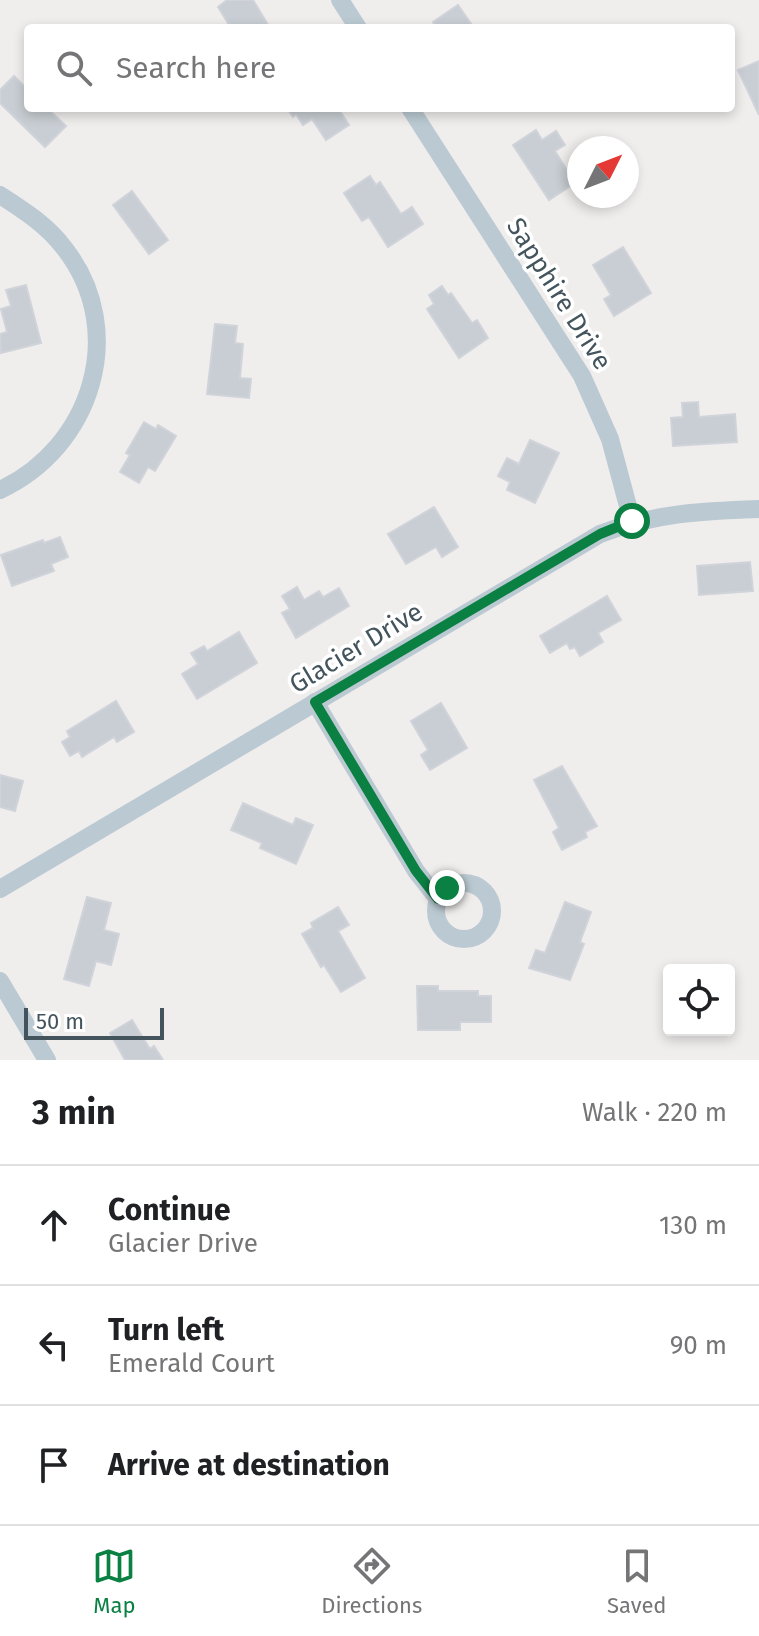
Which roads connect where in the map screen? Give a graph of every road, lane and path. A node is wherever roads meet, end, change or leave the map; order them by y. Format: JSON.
{"nodes":[{"id":1,"x":340,"y":0,"type":"edge"},
{"id":2,"x":355,"y":24,"type":"edge"},
{"id":3,"x":413,"y":112,"type":"edge"},
{"id":4,"x":0,"y":195,"type":"edge"},
{"id":5,"x":0,"y":490,"type":"edge"},
{"id":6,"x":759,"y":509,"type":"edge"},
{"id":7,"x":632,"y":521,"type":"junction"},
{"id":8,"x":315,"y":702,"type":"junction"},
{"id":9,"x":0,"y":889,"type":"edge"},
{"id":10,"x":438,"y":899,"type":"dead end"},
{"id":11,"x":0,"y":981,"type":"edge"},
{"id":12,"x":47,"y":1060,"type":"edge"}],
"edges":[{"from":1,"to":2,"type":"street"},
{"from":3,"to":7,"type":"street","name":"Sapphire Drive"},
{"from":4,"to":5,"type":"street"},
{"from":6,"to":7,"type":"street","name":"Glacier Drive"},
{"from":7,"to":8,"type":"street","name":"Glacier Drive"},
{"from":8,"to":9,"type":"street","name":"Glacier Drive"},
{"from":8,"to":10,"type":"street"},
{"from":11,"to":12,"type":"street"}]}
